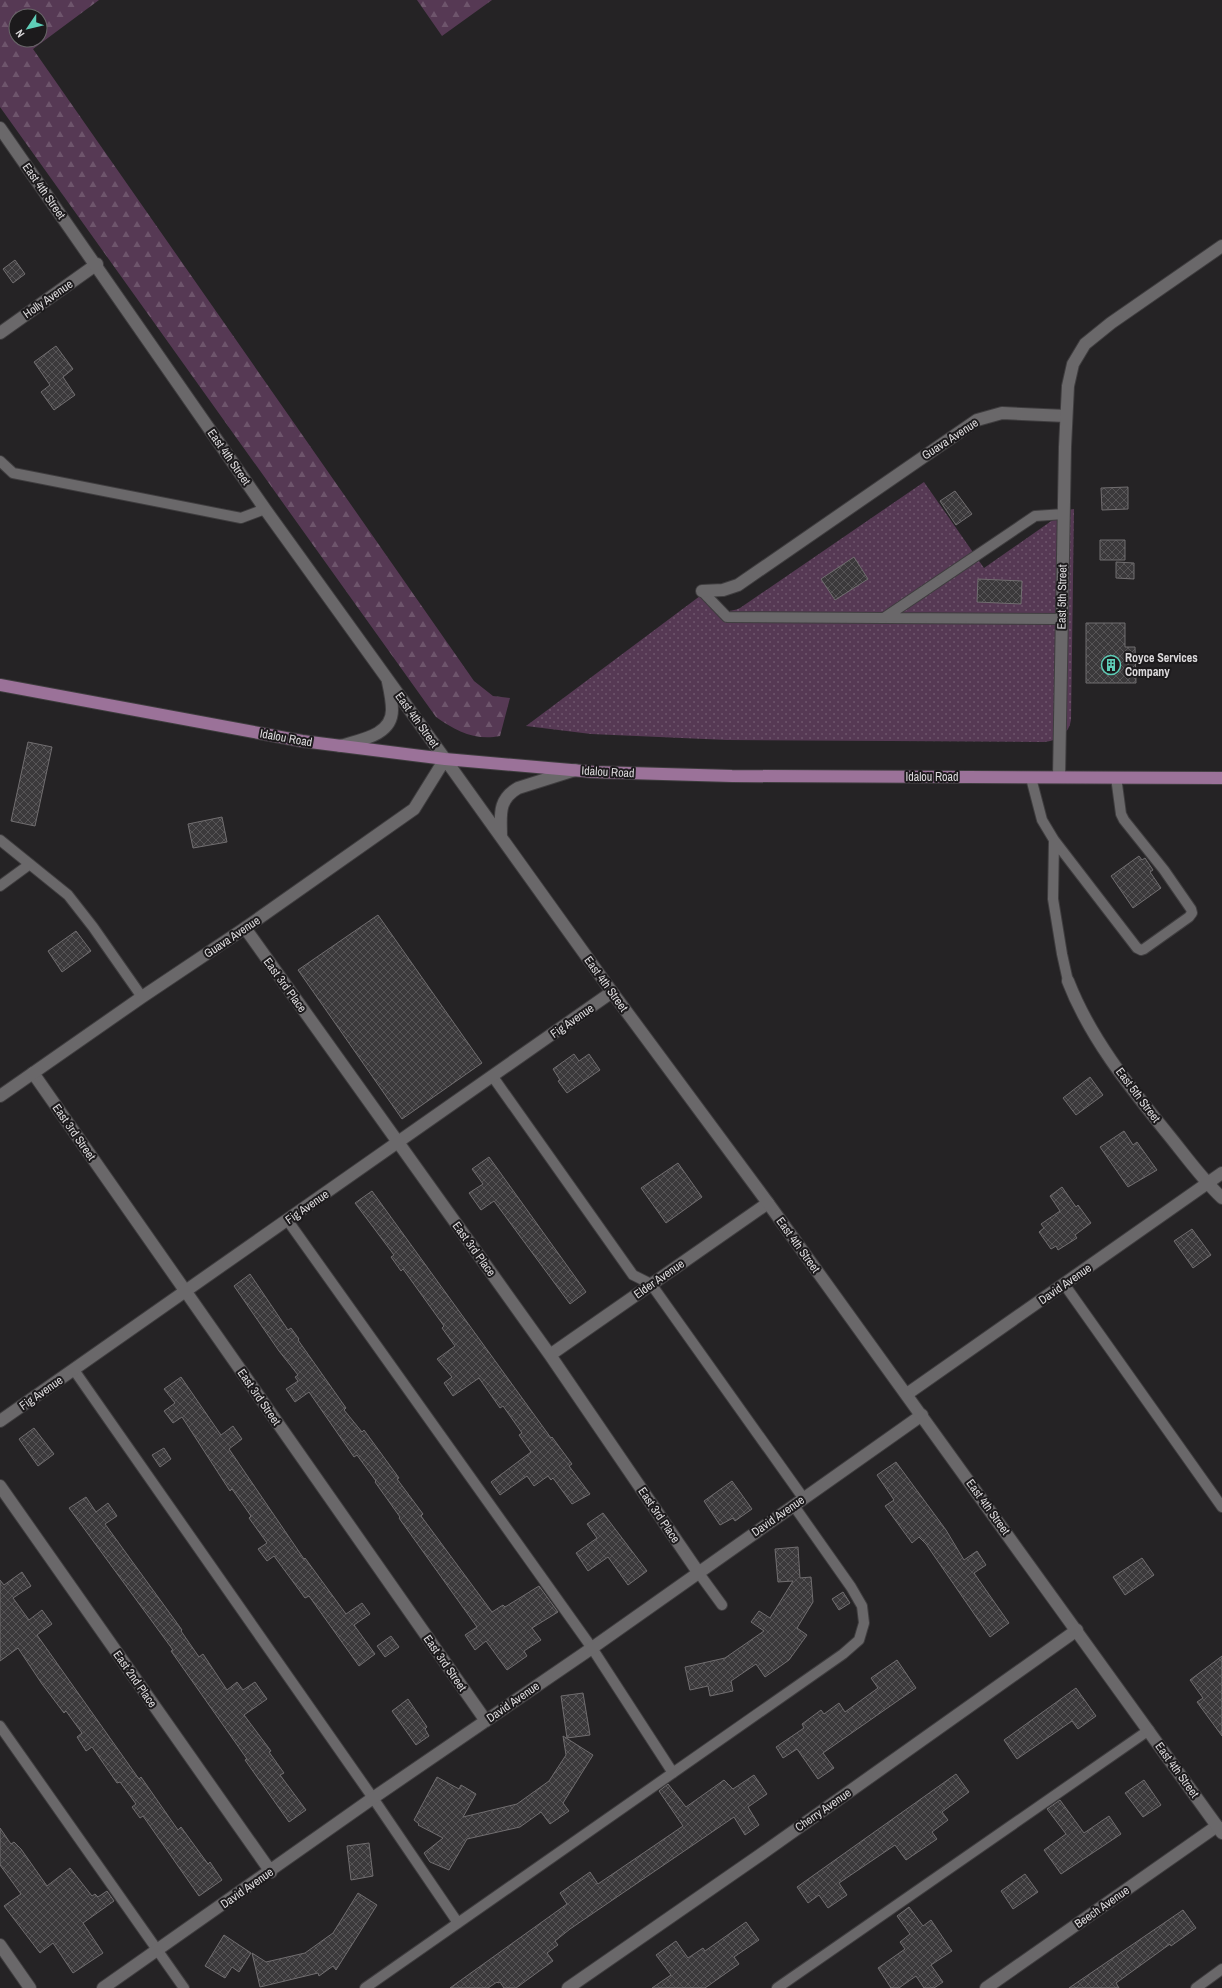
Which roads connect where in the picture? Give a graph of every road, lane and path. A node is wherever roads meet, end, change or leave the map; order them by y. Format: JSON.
{"nodes":[{"id":1,"x":0,"y":128,"type":"edge"},
{"id":2,"x":1222,"y":246,"type":"edge"},
{"id":3,"x":97,"y":264,"type":"junction"},
{"id":4,"x":0,"y":333,"type":"edge"},
{"id":5,"x":1066,"y":416,"type":"junction"},
{"id":6,"x":0,"y":461,"type":"edge"},
{"id":7,"x":265,"y":509,"type":"junction"},
{"id":8,"x":1064,"y":514,"type":"junction"},
{"id":9,"x":702,"y":591,"type":"joint"},
{"id":10,"x":884,"y":618,"type":"junction"},
{"id":11,"x":1062,"y":619,"type":"junction"},
{"id":12,"x":388,"y":681,"type":"junction"},
{"id":13,"x":0,"y":685,"type":"edge"},
{"id":14,"x":340,"y":746,"type":"junction"},
{"id":15,"x":445,"y":759,"type":"junction"},
{"id":16,"x":575,"y":770,"type":"junction"},
{"id":17,"x":1059,"y":777,"type":"junction"},
{"id":18,"x":1116,"y":777,"type":"junction"},
{"id":19,"x":1031,"y":778,"type":"junction"},
{"id":20,"x":1222,"y":778,"type":"edge"},
{"id":21,"x":501,"y":838,"type":"junction"},
{"id":22,"x":0,"y":840,"type":"edge"},
{"id":23,"x":1054,"y":840,"type":"junction"},
{"id":24,"x":30,"y":864,"type":"junction"},
{"id":25,"x":0,"y":886,"type":"edge"},
{"id":26,"x":245,"y":928,"type":"junction"},
{"id":27,"x":1068,"y":981,"type":"joint"},
{"id":28,"x":612,"y":992,"type":"junction"},
{"id":29,"x":142,"y":998,"type":"junction"},
{"id":30,"x":33,"y":1074,"type":"junction"},
{"id":31,"x":493,"y":1077,"type":"junction"},
{"id":32,"x":0,"y":1096,"type":"edge"},
{"id":33,"x":398,"y":1143,"type":"junction"},
{"id":34,"x":1222,"y":1173,"type":"edge"},
{"id":35,"x":1207,"y":1184,"type":"junction"},
{"id":36,"x":1222,"y":1198,"type":"edge"},
{"id":37,"x":768,"y":1203,"type":"junction"},
{"id":38,"x":288,"y":1220,"type":"junction"},
{"id":39,"x":651,"y":1284,"type":"junction"},
{"id":40,"x":1064,"y":1284,"type":"junction"},
{"id":41,"x":186,"y":1292,"type":"junction"},
{"id":42,"x":550,"y":1355,"type":"junction"},
{"id":43,"x":74,"y":1370,"type":"junction"},
{"id":44,"x":907,"y":1394,"type":"junction"},
{"id":45,"x":922,"y":1415,"type":"junction"},
{"id":46,"x":0,"y":1421,"type":"edge"},
{"id":47,"x":0,"y":1486,"type":"edge"},
{"id":48,"x":799,"y":1502,"type":"junction"},
{"id":49,"x":1222,"y":1507,"type":"edge"},
{"id":50,"x":698,"y":1572,"type":"junction"},
{"id":51,"x":722,"y":1604,"type":"dead end"},
{"id":52,"x":1077,"y":1630,"type":"junction"},
{"id":53,"x":592,"y":1648,"type":"junction"},
{"id":54,"x":486,"y":1721,"type":"junction"},
{"id":55,"x":0,"y":1726,"type":"edge"},
{"id":56,"x":1148,"y":1730,"type":"junction"},
{"id":57,"x":673,"y":1773,"type":"junction"},
{"id":58,"x":374,"y":1798,"type":"junction"},
{"id":59,"x":1220,"y":1830,"type":"edge"},
{"id":60,"x":271,"y":1872,"type":"junction"},
{"id":61,"x":458,"y":1923,"type":"junction"},
{"id":62,"x":0,"y":1945,"type":"edge"},
{"id":63,"x":158,"y":1950,"type":"junction"},
{"id":64,"x":1222,"y":1969,"type":"edge"},
{"id":65,"x":30,"y":1988,"type":"edge"},
{"id":66,"x":103,"y":1988,"type":"edge"},
{"id":67,"x":184,"y":1988,"type":"edge"},
{"id":68,"x":365,"y":1988,"type":"edge"},
{"id":69,"x":568,"y":1988,"type":"edge"},
{"id":70,"x":777,"y":1988,"type":"edge"},
{"id":71,"x":986,"y":1988,"type":"edge"},
{"id":72,"x":1196,"y":1988,"type":"edge"}],
"edges":[{"from":1,"to":3,"type":"street","name":"East 4th Street"},
{"from":2,"to":5,"type":"street"},
{"from":3,"to":4,"type":"street","name":"Holly Avenue"},
{"from":3,"to":7,"type":"street","name":"East 4th Street"},
{"from":5,"to":8,"type":"street","name":"East 5th Street"},
{"from":5,"to":9,"type":"street","name":"Guava Avenue"},
{"from":6,"to":7,"type":"lane"},
{"from":7,"to":12,"type":"street","name":"East 4th Street"},
{"from":8,"to":10,"type":"lane"},
{"from":8,"to":11,"type":"street","name":"East 5th Street"},
{"from":9,"to":10,"type":"lane"},
{"from":10,"to":11,"type":"lane"},
{"from":11,"to":17,"type":"street","name":"East 5th Street"},
{"from":12,"to":14,"type":"street"},
{"from":12,"to":15,"type":"street","name":"East 4th Street"},
{"from":13,"to":14,"type":"main road","name":"Idalou Road"},
{"from":14,"to":15,"type":"main road","name":"Idalou Road"},
{"from":15,"to":16,"type":"main road","name":"Idalou Road"},
{"from":15,"to":21,"type":"street","name":"East 4th Street"},
{"from":15,"to":26,"type":"street","name":"Guava Avenue"},
{"from":16,"to":19,"type":"main road","name":"Idalou Road"},
{"from":16,"to":21,"type":"street"},
{"from":17,"to":18,"type":"main road","name":"Idalou Road"},
{"from":17,"to":19,"type":"main road","name":"Idalou Road"},
{"from":18,"to":20,"type":"main road","name":"Idalou Road"},
{"from":18,"to":23,"type":"lane"},
{"from":19,"to":23,"type":"lane"},
{"from":21,"to":28,"type":"street","name":"East 4th Street"},
{"from":22,"to":24,"type":"lane"},
{"from":23,"to":27,"type":"lane"},
{"from":24,"to":25,"type":"lane"},
{"from":24,"to":29,"type":"lane"},
{"from":26,"to":29,"type":"street","name":"Guava Avenue"},
{"from":26,"to":33,"type":"street","name":"East 3rd Place"},
{"from":27,"to":35,"type":"street","name":"East 5th Street"},
{"from":28,"to":31,"type":"street","name":"Fig Avenue"},
{"from":28,"to":37,"type":"street","name":"East 4th Street"},
{"from":29,"to":30,"type":"street","name":"Guava Avenue"},
{"from":30,"to":32,"type":"street","name":"Guava Avenue"},
{"from":30,"to":41,"type":"street","name":"East 3rd Street"},
{"from":31,"to":33,"type":"street","name":"Fig Avenue"},
{"from":31,"to":39,"type":"lane"},
{"from":33,"to":38,"type":"street","name":"Fig Avenue"},
{"from":33,"to":42,"type":"street","name":"East 3rd Place"},
{"from":34,"to":35,"type":"street","name":"David Avenue"},
{"from":35,"to":36,"type":"street","name":"East 5th Street"},
{"from":35,"to":40,"type":"street","name":"David Avenue"},
{"from":37,"to":39,"type":"street","name":"Elder Avenue"},
{"from":37,"to":44,"type":"street","name":"East 4th Street"},
{"from":38,"to":41,"type":"street","name":"Fig Avenue"},
{"from":38,"to":53,"type":"lane"},
{"from":39,"to":42,"type":"street","name":"Elder Avenue"},
{"from":39,"to":48,"type":"lane"},
{"from":40,"to":44,"type":"street","name":"David Avenue"},
{"from":40,"to":49,"type":"lane"},
{"from":41,"to":43,"type":"street","name":"Fig Avenue"},
{"from":41,"to":54,"type":"street","name":"East 3rd Street"},
{"from":42,"to":50,"type":"street","name":"East 3rd Place"},
{"from":43,"to":46,"type":"street","name":"Fig Avenue"},
{"from":43,"to":58,"type":"lane"},
{"from":44,"to":45,"type":"street","name":"East 4th Street"},
{"from":45,"to":48,"type":"street","name":"David Avenue"},
{"from":45,"to":52,"type":"street","name":"East 4th Street"},
{"from":47,"to":60,"type":"street","name":"East 2nd Place"},
{"from":48,"to":50,"type":"street","name":"David Avenue"},
{"from":48,"to":57,"type":"lane"},
{"from":50,"to":51,"type":"lane"},
{"from":50,"to":53,"type":"street","name":"David Avenue"},
{"from":52,"to":56,"type":"street","name":"East 4th Street"},
{"from":52,"to":69,"type":"street","name":"Cherry Avenue"},
{"from":53,"to":54,"type":"street","name":"David Avenue"},
{"from":53,"to":57,"type":"lane"},
{"from":54,"to":58,"type":"street","name":"David Avenue"},
{"from":55,"to":63,"type":"lane"},
{"from":56,"to":59,"type":"street","name":"East 4th Street"},
{"from":56,"to":70,"type":"lane"},
{"from":57,"to":61,"type":"lane"},
{"from":58,"to":60,"type":"street","name":"David Avenue"},
{"from":58,"to":61,"type":"lane"},
{"from":59,"to":71,"type":"street","name":"Beech Avenue"},
{"from":60,"to":63,"type":"street","name":"David Avenue"},
{"from":61,"to":68,"type":"lane"},
{"from":62,"to":65,"type":"street"},
{"from":63,"to":66,"type":"street","name":"David Avenue"},
{"from":63,"to":67,"type":"lane"},
{"from":64,"to":72,"type":"lane"}]}
